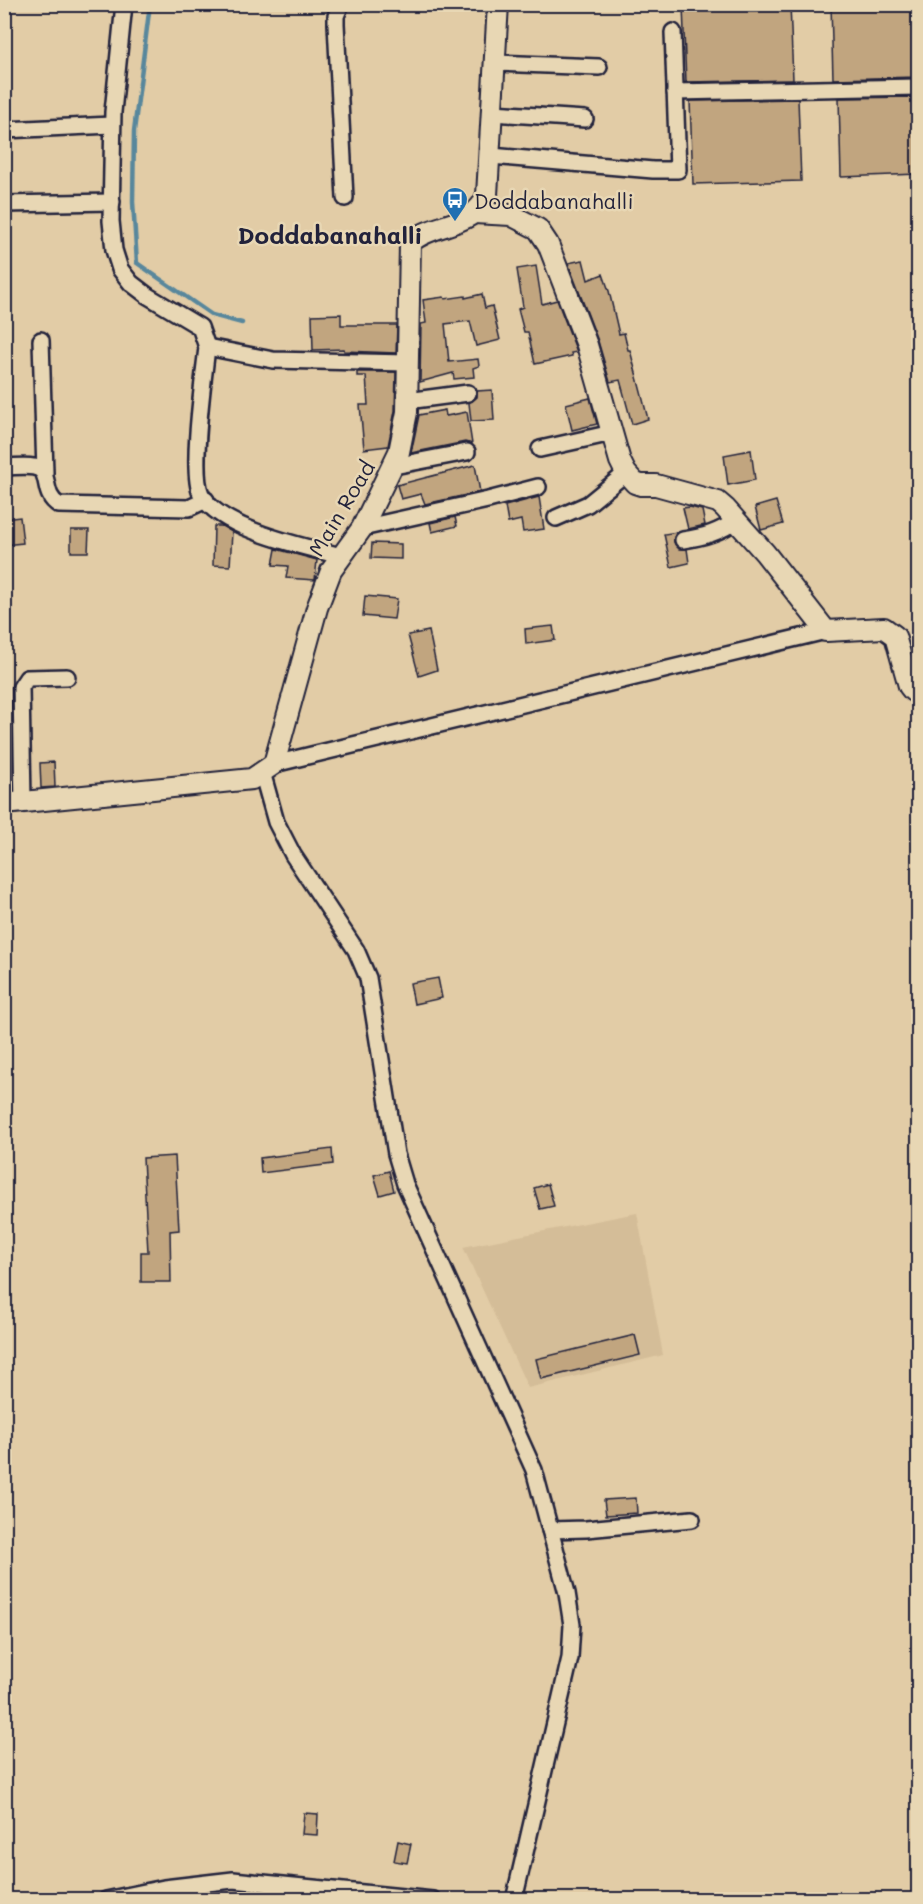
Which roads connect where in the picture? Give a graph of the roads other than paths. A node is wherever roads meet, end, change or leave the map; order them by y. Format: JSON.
{"nodes":[{"id":1,"x":124,"y":4,"type":"edge"},
{"id":2,"x":341,"y":4,"type":"edge"},
{"id":3,"x":498,"y":4,"type":"edge"},
{"id":4,"x":673,"y":32,"type":"dead end"},
{"id":5,"x":495,"y":63,"type":"junction"},
{"id":6,"x":599,"y":67,"type":"dead end"},
{"id":7,"x":918,"y":87,"type":"edge"},
{"id":8,"x":675,"y":92,"type":"junction"},
{"id":9,"x":492,"y":113,"type":"junction"},
{"id":10,"x":585,"y":119,"type":"dead end"},
{"id":11,"x":112,"y":125,"type":"junction"},
{"id":12,"x":4,"y":130,"type":"edge"},
{"id":13,"x":490,"y":156,"type":"junction"},
{"id":14,"x":345,"y":198,"type":"dead end"},
{"id":15,"x":112,"y":202,"type":"junction"},
{"id":16,"x":4,"y":204,"type":"edge"},
{"id":17,"x":474,"y":213,"type":"junction"},
{"id":18,"x":41,"y":340,"type":"dead end"},
{"id":19,"x":207,"y":347,"type":"junction"},
{"id":20,"x":407,"y":363,"type":"junction"},
{"id":21,"x":468,"y":393,"type":"dead end"},
{"id":22,"x":407,"y":401,"type":"junction"},
{"id":23,"x":612,"y":433,"type":"junction"},
{"id":24,"x":540,"y":449,"type":"dead end"},
{"id":25,"x":467,"y":452,"type":"dead end"},
{"id":26,"x":394,"y":466,"type":"junction"},
{"id":27,"x":4,"y":467,"type":"edge"},
{"id":28,"x":45,"y":473,"type":"junction"},
{"id":29,"x":626,"y":473,"type":"junction"},
{"id":30,"x":538,"y":487,"type":"dead end"},
{"id":31,"x":206,"y":500,"type":"junction"},
{"id":32,"x":556,"y":518,"type":"dead end"},
{"id":33,"x":737,"y":520,"type":"junction"},
{"id":34,"x":362,"y":528,"type":"junction"},
{"id":35,"x":683,"y":540,"type":"dead end"},
{"id":36,"x":341,"y":556,"type":"junction"},
{"id":37,"x":826,"y":631,"type":"junction"},
{"id":38,"x":67,"y":677,"type":"dead end"},
{"id":39,"x":918,"y":692,"type":"edge"},
{"id":40,"x":268,"y":768,"type":"junction"},
{"id":41,"x":14,"y":803,"type":"edge"},
{"id":42,"x":692,"y":1519,"type":"dead end"},
{"id":43,"x":550,"y":1530,"type":"junction"},
{"id":44,"x":106,"y":1899,"type":"edge"},
{"id":45,"x":433,"y":1899,"type":"edge"},
{"id":46,"x":514,"y":1899,"type":"edge"}],
"edges":[{"from":1,"to":11,"type":"street"},
{"from":2,"to":14,"type":"street"},
{"from":3,"to":5,"type":"street"},
{"from":4,"to":8,"type":"street"},
{"from":5,"to":6,"type":"street"},
{"from":5,"to":9,"type":"street"},
{"from":7,"to":8,"type":"street"},
{"from":8,"to":13,"type":"street"},
{"from":9,"to":10,"type":"street"},
{"from":9,"to":13,"type":"street"},
{"from":11,"to":12,"type":"street"},
{"from":11,"to":15,"type":"street"},
{"from":13,"to":17,"type":"street"},
{"from":15,"to":16,"type":"street"},
{"from":15,"to":19,"type":"street"},
{"from":17,"to":20,"type":"street","name":"Main Road"},
{"from":17,"to":23,"type":"street"},
{"from":18,"to":28,"type":"street"},
{"from":19,"to":20,"type":"street"},
{"from":19,"to":31,"type":"street"},
{"from":20,"to":22,"type":"street","name":"Main Road"},
{"from":21,"to":22,"type":"street"},
{"from":22,"to":26,"type":"street","name":"Main Road"},
{"from":23,"to":24,"type":"street"},
{"from":23,"to":29,"type":"street"},
{"from":25,"to":26,"type":"street"},
{"from":26,"to":34,"type":"street","name":"Main Road"},
{"from":27,"to":28,"type":"street"},
{"from":28,"to":31,"type":"street"},
{"from":29,"to":32,"type":"street"},
{"from":29,"to":33,"type":"street"},
{"from":30,"to":34,"type":"street"},
{"from":31,"to":36,"type":"street"},
{"from":33,"to":35,"type":"street"},
{"from":33,"to":37,"type":"street"},
{"from":34,"to":36,"type":"street","name":"Main Road"},
{"from":36,"to":40,"type":"street","name":"Main Road"},
{"from":37,"to":39,"type":"street"},
{"from":37,"to":40,"type":"street"},
{"from":38,"to":41,"type":"street"},
{"from":40,"to":41,"type":"street"},
{"from":40,"to":43,"type":"street"},
{"from":42,"to":43,"type":"street"},
{"from":43,"to":46,"type":"street"},
{"from":44,"to":45,"type":"street"}]}
